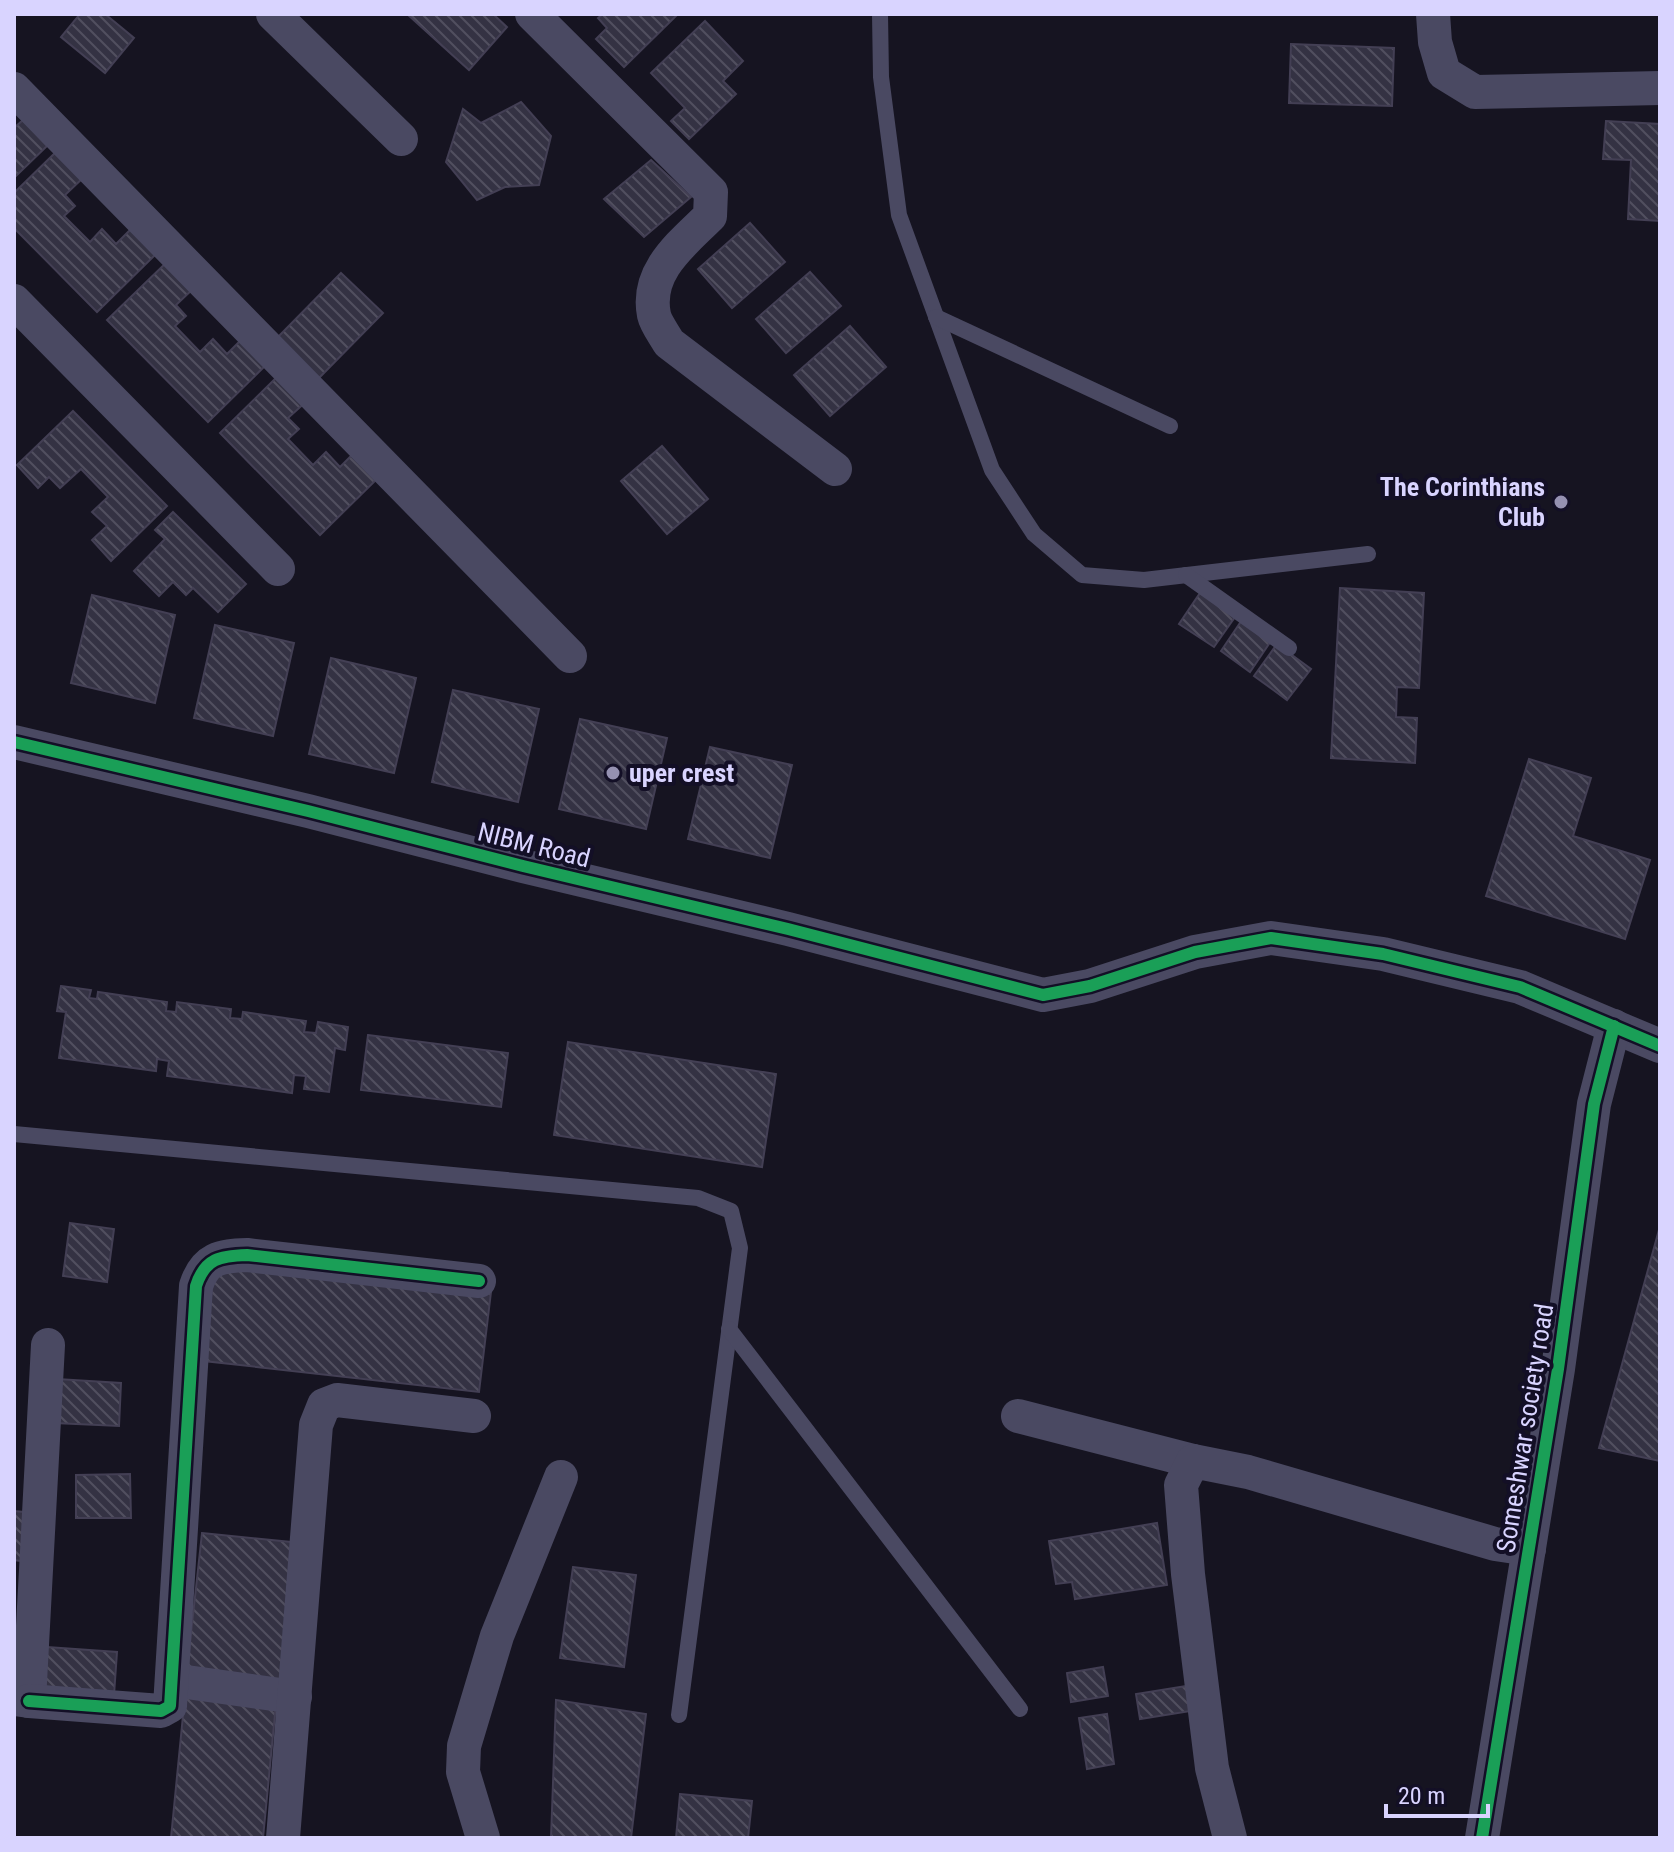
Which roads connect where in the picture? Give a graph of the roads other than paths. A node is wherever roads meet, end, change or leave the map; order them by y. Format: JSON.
{"nodes":[{"id":1,"x":273,"y":14,"type":"edge"},
{"id":2,"x":532,"y":14,"type":"edge"},
{"id":3,"x":880,"y":14,"type":"edge"},
{"id":4,"x":1433,"y":14,"type":"edge"},
{"id":5,"x":1660,"y":88,"type":"edge"},
{"id":6,"x":14,"y":89,"type":"edge"},
{"id":7,"x":401,"y":139,"type":"dead end"},
{"id":8,"x":14,"y":301,"type":"edge"},
{"id":9,"x":936,"y":317,"type":"junction"},
{"id":10,"x":1170,"y":426,"type":"dead end"},
{"id":11,"x":835,"y":469,"type":"dead end"},
{"id":12,"x":1368,"y":554,"type":"dead end"},
{"id":13,"x":278,"y":569,"type":"dead end"},
{"id":14,"x":1186,"y":575,"type":"junction"},
{"id":15,"x":1289,"y":648,"type":"dead end"},
{"id":16,"x":570,"y":656,"type":"dead end"},
{"id":17,"x":14,"y":742,"type":"edge"},
{"id":18,"x":1614,"y":1026,"type":"junction"},
{"id":19,"x":1660,"y":1046,"type":"edge"},
{"id":20,"x":14,"y":1134,"type":"edge"},
{"id":21,"x":479,"y":1281,"type":"dead end"},
{"id":22,"x":729,"y":1329,"type":"junction"},
{"id":23,"x":48,"y":1345,"type":"dead end"},
{"id":24,"x":474,"y":1416,"type":"dead end"},
{"id":25,"x":1018,"y":1416,"type":"dead end"},
{"id":26,"x":1193,"y":1461,"type":"junction"},
{"id":27,"x":561,"y":1477,"type":"dead end"},
{"id":28,"x":1529,"y":1549,"type":"junction"},
{"id":29,"x":172,"y":1680,"type":"junction"},
{"id":30,"x":295,"y":1697,"type":"junction"},
{"id":31,"x":21,"y":1700,"type":"edge"},
{"id":32,"x":1020,"y":1709,"type":"dead end"},
{"id":33,"x":679,"y":1715,"type":"dead end"},
{"id":34,"x":283,"y":1838,"type":"edge"},
{"id":35,"x":483,"y":1838,"type":"edge"},
{"id":36,"x":1230,"y":1838,"type":"edge"},
{"id":37,"x":1482,"y":1838,"type":"edge"}],
"edges":[{"from":1,"to":7,"type":"street"},
{"from":2,"to":11,"type":"street"},
{"from":3,"to":9,"type":"lane"},
{"from":4,"to":5,"type":"street"},
{"from":6,"to":16,"type":"street"},
{"from":8,"to":13,"type":"street"},
{"from":9,"to":10,"type":"lane"},
{"from":9,"to":14,"type":"lane"},
{"from":12,"to":14,"type":"lane"},
{"from":14,"to":15,"type":"lane"},
{"from":17,"to":18,"type":"street","name":"NIBM Road"},
{"from":18,"to":19,"type":"street"},
{"from":18,"to":28,"type":"street","name":"Someshwar society road"},
{"from":20,"to":22,"type":"lane"},
{"from":21,"to":29,"type":"street"},
{"from":22,"to":32,"type":"lane"},
{"from":22,"to":33,"type":"lane"},
{"from":23,"to":31,"type":"street"},
{"from":24,"to":30,"type":"street"},
{"from":25,"to":26,"type":"street"},
{"from":26,"to":28,"type":"street"},
{"from":26,"to":36,"type":"street"},
{"from":27,"to":35,"type":"street"},
{"from":28,"to":37,"type":"street","name":"Someshwar society road"},
{"from":29,"to":30,"type":"street"},
{"from":29,"to":31,"type":"street"},
{"from":30,"to":34,"type":"street"}]}
